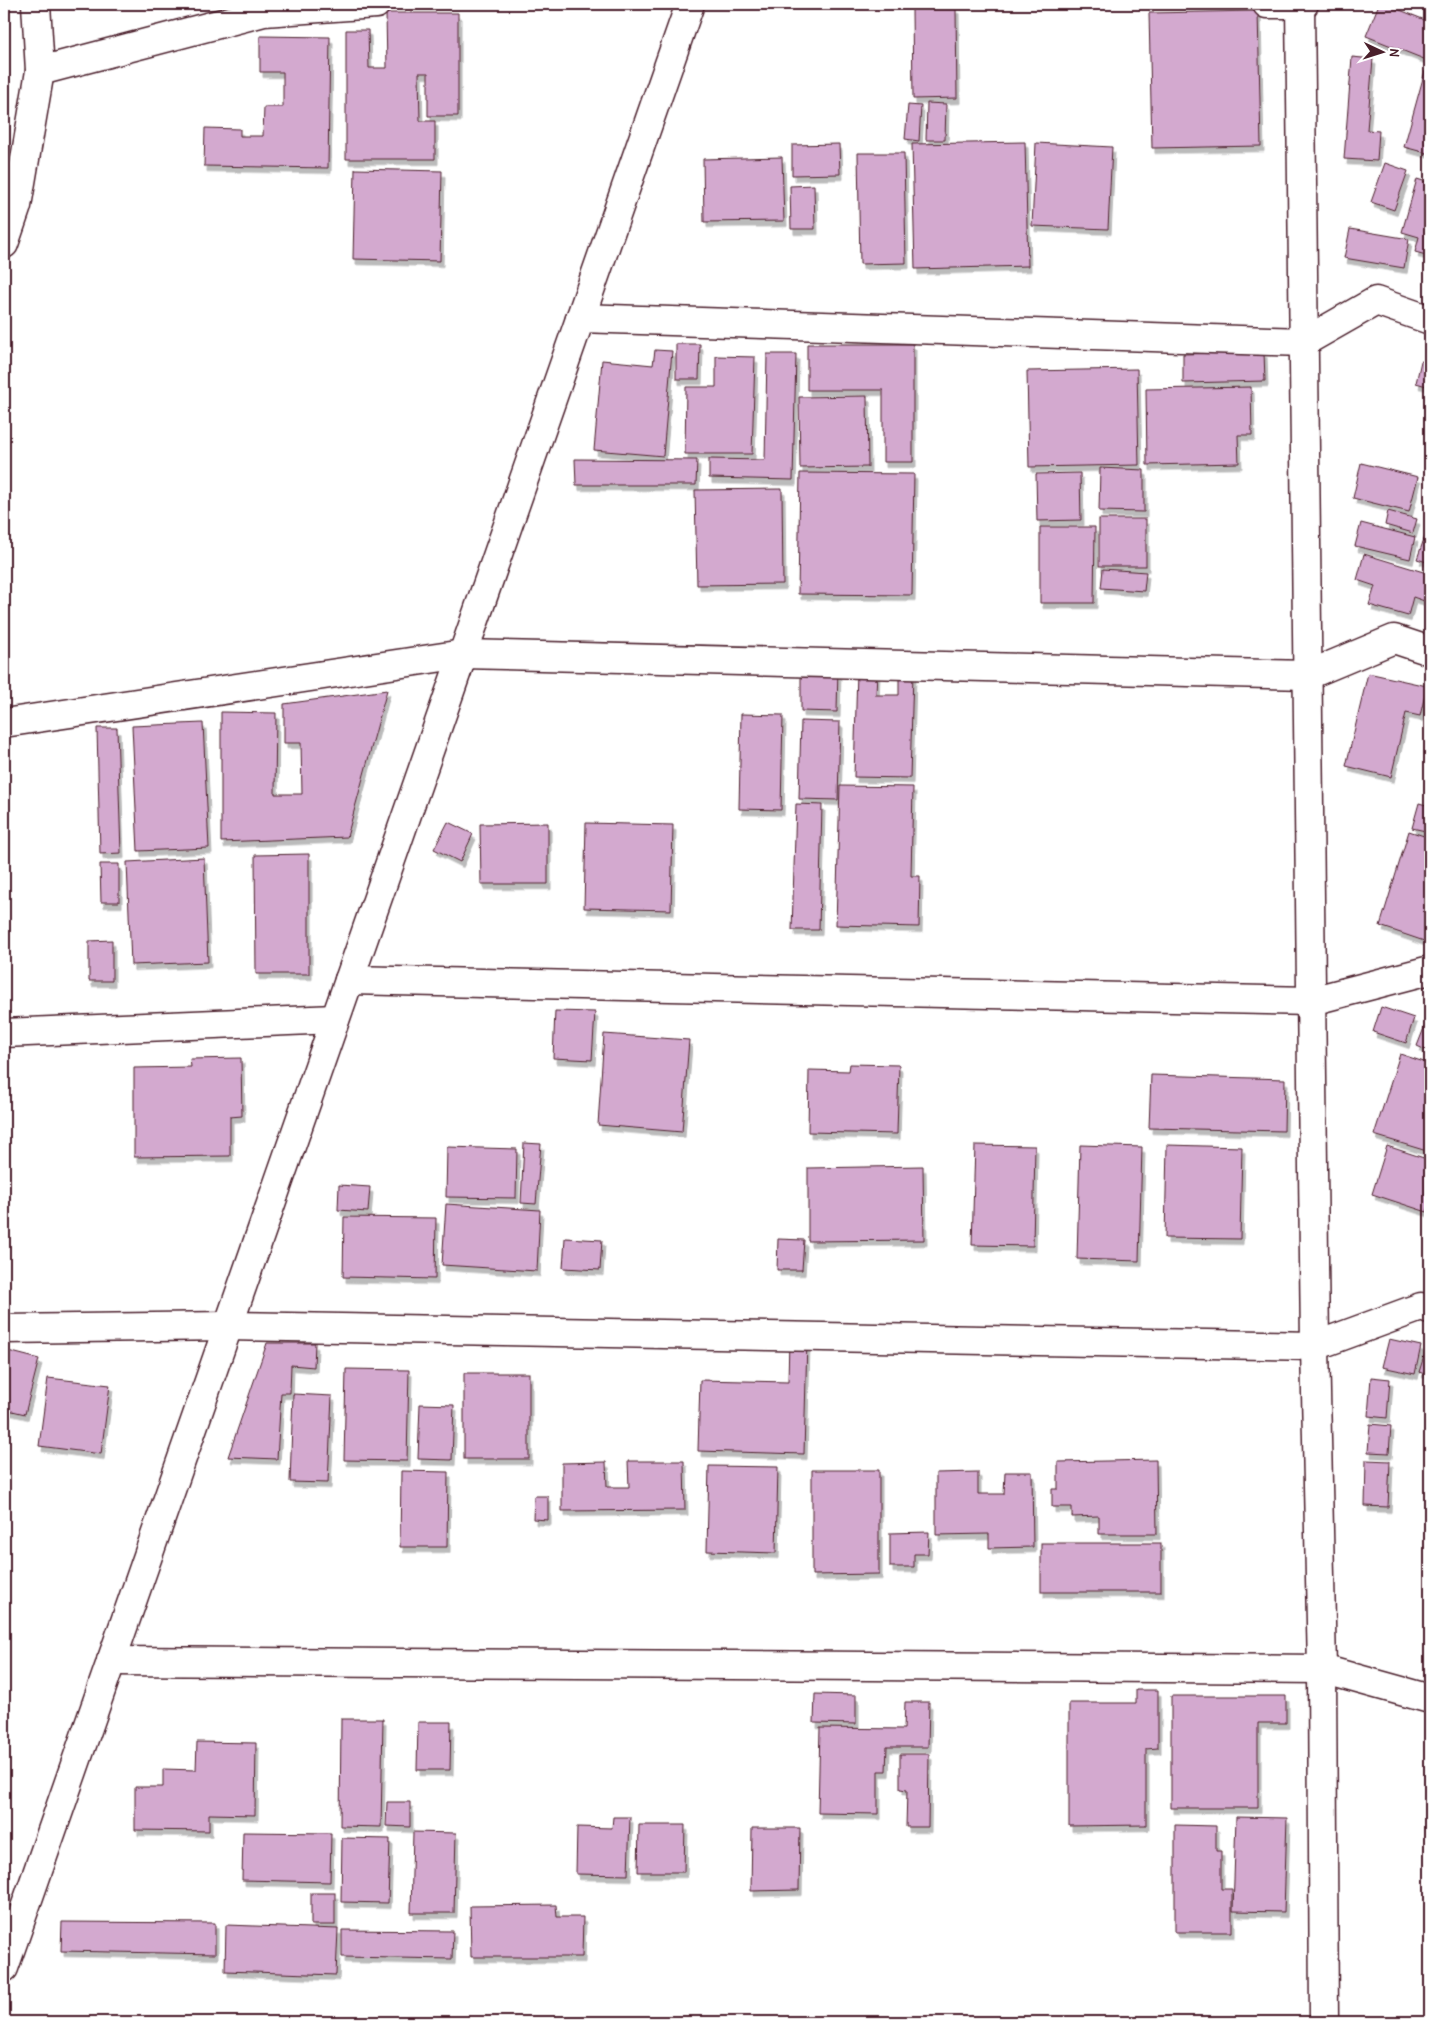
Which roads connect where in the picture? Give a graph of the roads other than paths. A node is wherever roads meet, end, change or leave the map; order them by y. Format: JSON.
{"nodes":[{"id":1,"x":36,"y":4,"type":"edge"},
{"id":2,"x":376,"y":4,"type":"edge"},
{"id":3,"x":690,"y":4,"type":"edge"},
{"id":4,"x":1267,"y":4,"type":"edge"},
{"id":5,"x":1302,"y":4,"type":"edge"},
{"id":6,"x":40,"y":70,"type":"junction"},
{"id":7,"x":4,"y":244,"type":"edge"},
{"id":8,"x":580,"y":318,"type":"junction"},
{"id":9,"x":1430,"y":320,"type":"edge"},
{"id":10,"x":1304,"y":342,"type":"junction"},
{"id":11,"x":1430,"y":651,"type":"edge"},
{"id":12,"x":462,"y":654,"type":"junction"},
{"id":13,"x":1308,"y":675,"type":"junction"},
{"id":14,"x":4,"y":723,"type":"edge"},
{"id":15,"x":1430,"y":970,"type":"edge"},
{"id":16,"x":349,"y":980,"type":"junction"},
{"id":17,"x":1311,"y":1001,"type":"junction"},
{"id":18,"x":335,"y":1018,"type":"junction"},
{"id":19,"x":4,"y":1032,"type":"edge"},
{"id":20,"x":1430,"y":1310,"type":"edge"},
{"id":21,"x":228,"y":1326,"type":"junction"},
{"id":22,"x":4,"y":1329,"type":"edge"},
{"id":23,"x":1315,"y":1346,"type":"junction"},
{"id":24,"x":111,"y":1661,"type":"junction"},
{"id":25,"x":1322,"y":1669,"type":"junction"},
{"id":26,"x":1430,"y":1700,"type":"edge"},
{"id":27,"x":4,"y":1968,"type":"edge"},
{"id":28,"x":1324,"y":2022,"type":"edge"}],
"edges":[{"from":1,"to":6,"type":"street"},
{"from":2,"to":6,"type":"street"},
{"from":3,"to":8,"type":"street"},
{"from":4,"to":5,"type":"street"},
{"from":5,"to":10,"type":"street"},
{"from":6,"to":7,"type":"street"},
{"from":8,"to":10,"type":"street"},
{"from":8,"to":12,"type":"street"},
{"from":9,"to":10,"type":"street"},
{"from":10,"to":13,"type":"street"},
{"from":11,"to":13,"type":"street"},
{"from":12,"to":13,"type":"street"},
{"from":12,"to":14,"type":"street"},
{"from":12,"to":16,"type":"street"},
{"from":13,"to":17,"type":"street"},
{"from":15,"to":17,"type":"street"},
{"from":16,"to":17,"type":"street"},
{"from":16,"to":18,"type":"street"},
{"from":17,"to":23,"type":"street"},
{"from":18,"to":19,"type":"street"},
{"from":18,"to":21,"type":"street"},
{"from":20,"to":23,"type":"street"},
{"from":21,"to":22,"type":"street"},
{"from":21,"to":23,"type":"street"},
{"from":21,"to":24,"type":"street"},
{"from":23,"to":25,"type":"street"},
{"from":24,"to":25,"type":"street"},
{"from":24,"to":27,"type":"street"},
{"from":25,"to":26,"type":"street"},
{"from":25,"to":28,"type":"street"}]}
